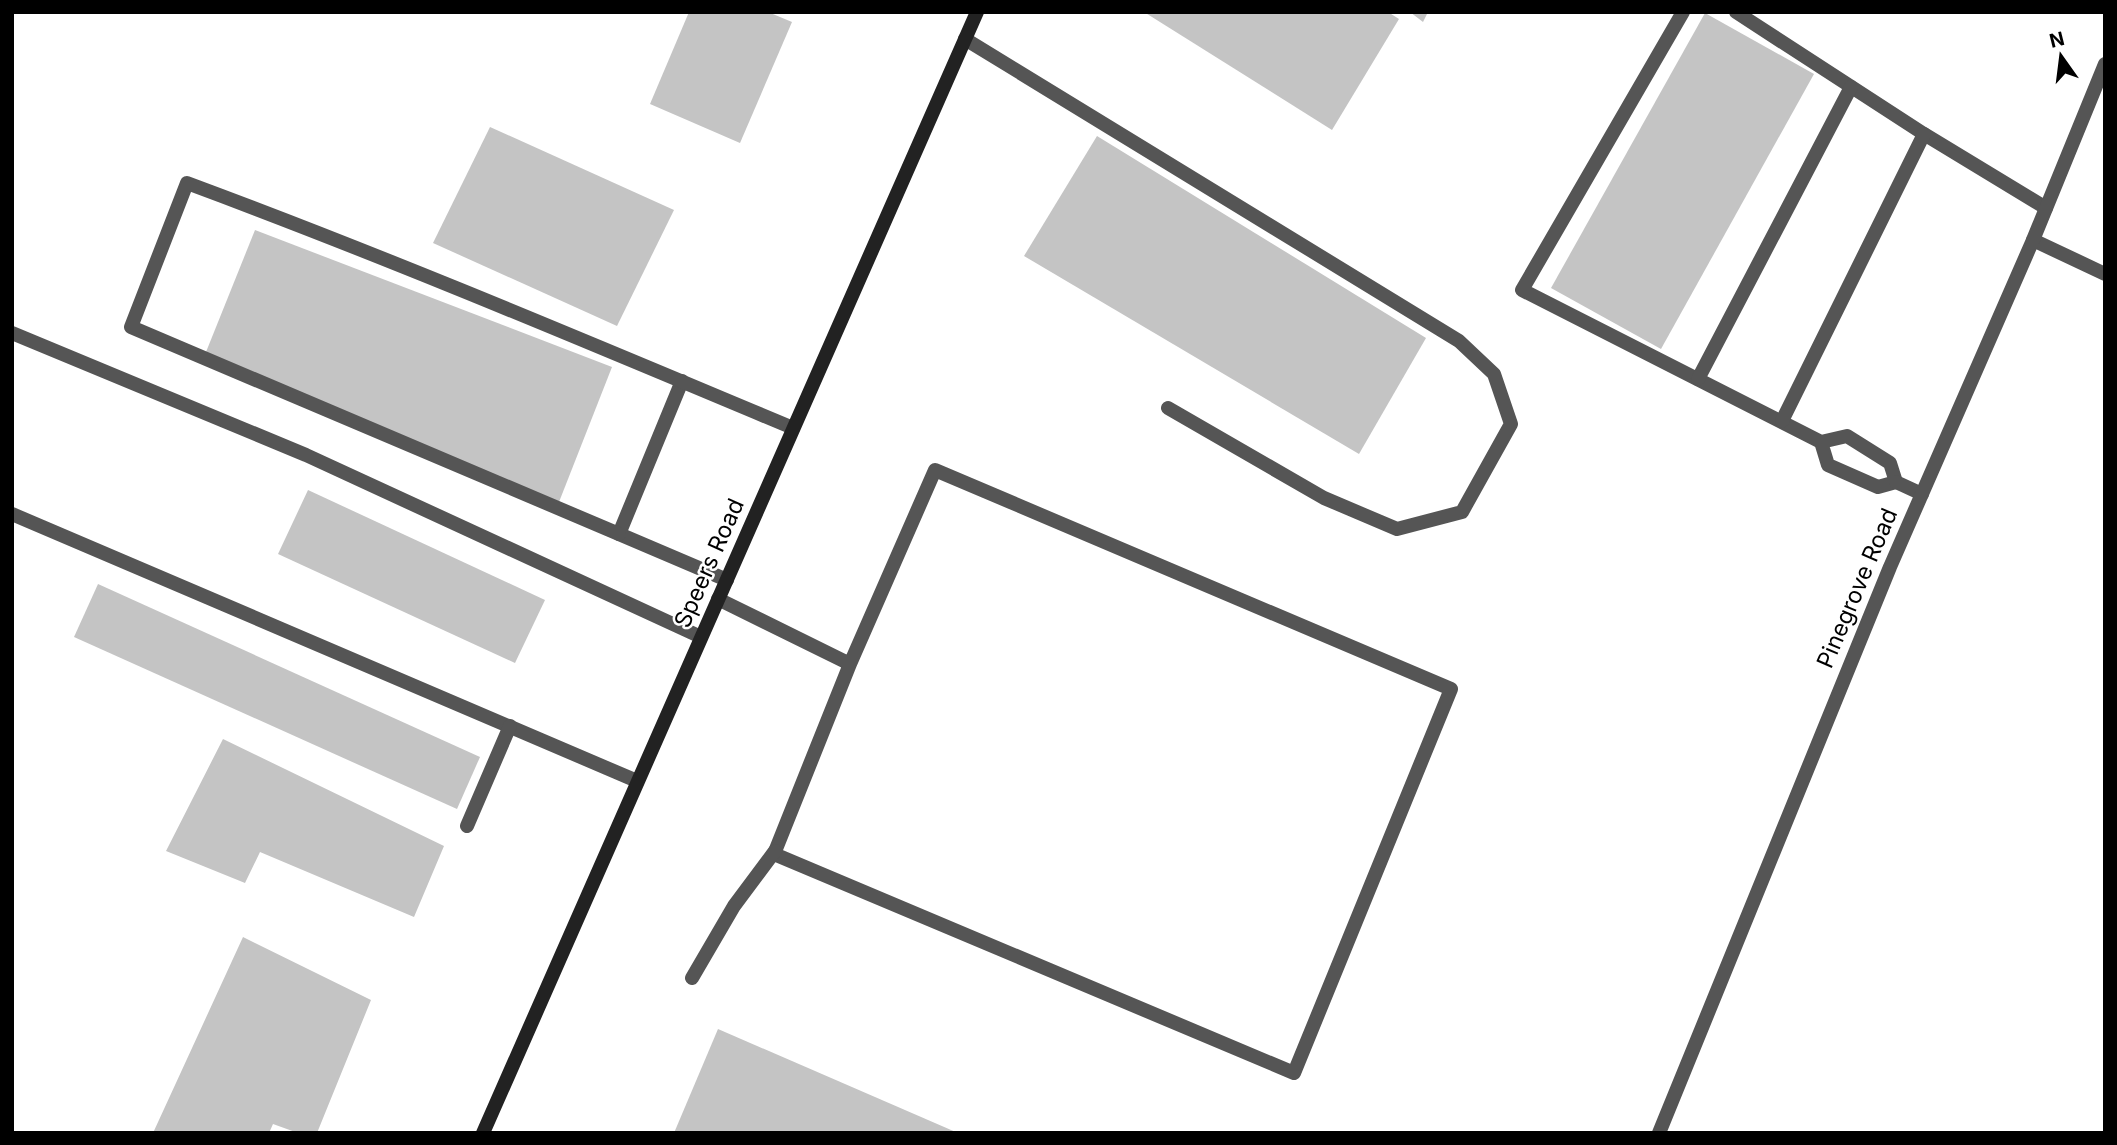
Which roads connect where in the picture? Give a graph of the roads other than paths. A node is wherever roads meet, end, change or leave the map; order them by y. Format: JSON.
{"nodes":[{"id":1,"x":977,"y":12,"type":"edge"},
{"id":2,"x":1683,"y":12,"type":"edge"},
{"id":3,"x":1736,"y":12,"type":"edge"},
{"id":4,"x":965,"y":40,"type":"junction"},
{"id":5,"x":2105,"y":64,"type":"edge"},
{"id":6,"x":1850,"y":88,"type":"junction"},
{"id":7,"x":1924,"y":134,"type":"junction"},
{"id":8,"x":2046,"y":208,"type":"junction"},
{"id":9,"x":2033,"y":240,"type":"junction"},
{"id":10,"x":2105,"y":274,"type":"edge"},
{"id":11,"x":12,"y":333,"type":"edge"},
{"id":12,"x":1698,"y":380,"type":"junction"},
{"id":13,"x":682,"y":381,"type":"junction"},
{"id":14,"x":1168,"y":408,"type":"dead end"},
{"id":15,"x":1782,"y":421,"type":"junction"},
{"id":16,"x":793,"y":428,"type":"junction"},
{"id":17,"x":1821,"y":442,"type":"junction"},
{"id":18,"x":1896,"y":482,"type":"junction"},
{"id":19,"x":1922,"y":494,"type":"junction"},
{"id":20,"x":12,"y":514,"type":"edge"},
{"id":21,"x":619,"y":534,"type":"junction"},
{"id":22,"x":727,"y":580,"type":"junction"},
{"id":23,"x":718,"y":599,"type":"junction"},
{"id":24,"x":701,"y":637,"type":"junction"},
{"id":25,"x":850,"y":664,"type":"junction"},
{"id":26,"x":510,"y":726,"type":"junction"},
{"id":27,"x":637,"y":781,"type":"junction"},
{"id":28,"x":467,"y":826,"type":"dead end"},
{"id":29,"x":775,"y":851,"type":"junction"},
{"id":30,"x":692,"y":978,"type":"dead end"},
{"id":31,"x":483,"y":1133,"type":"edge"},
{"id":32,"x":1659,"y":1133,"type":"edge"}],
"edges":[{"from":1,"to":4,"type":"main road","name":"Speers Road"},
{"from":2,"to":12,"type":"street"},
{"from":3,"to":6,"type":"street"},
{"from":4,"to":14,"type":"street"},
{"from":4,"to":16,"type":"main road","name":"Speers Road"},
{"from":5,"to":8,"type":"street","name":"Pinegrove Road"},
{"from":6,"to":7,"type":"street"},
{"from":6,"to":12,"type":"street"},
{"from":7,"to":8,"type":"street"},
{"from":7,"to":15,"type":"street"},
{"from":8,"to":9,"type":"street","name":"Pinegrove Road"},
{"from":9,"to":10,"type":"street"},
{"from":9,"to":19,"type":"street","name":"Pinegrove Road"},
{"from":11,"to":24,"type":"street"},
{"from":12,"to":15,"type":"street"},
{"from":13,"to":16,"type":"street"},
{"from":13,"to":21,"type":"street"},
{"from":13,"to":21,"type":"street"},
{"from":15,"to":17,"type":"street"},
{"from":16,"to":22,"type":"main road","name":"Speers Road"},
{"from":17,"to":18,"type":"street"},
{"from":17,"to":18,"type":"street"},
{"from":18,"to":19,"type":"street"},
{"from":19,"to":32,"type":"street","name":"Pinegrove Road"},
{"from":20,"to":26,"type":"street"},
{"from":21,"to":22,"type":"street"},
{"from":22,"to":23,"type":"main road","name":"Speers Road"},
{"from":23,"to":24,"type":"main road","name":"Speers Road"},
{"from":23,"to":25,"type":"street"},
{"from":24,"to":27,"type":"main road","name":"Speers Road"},
{"from":25,"to":29,"type":"street"},
{"from":25,"to":29,"type":"street"},
{"from":26,"to":27,"type":"street"},
{"from":26,"to":28,"type":"street"},
{"from":27,"to":31,"type":"main road","name":"Speers Road"},
{"from":29,"to":30,"type":"street"}]}
